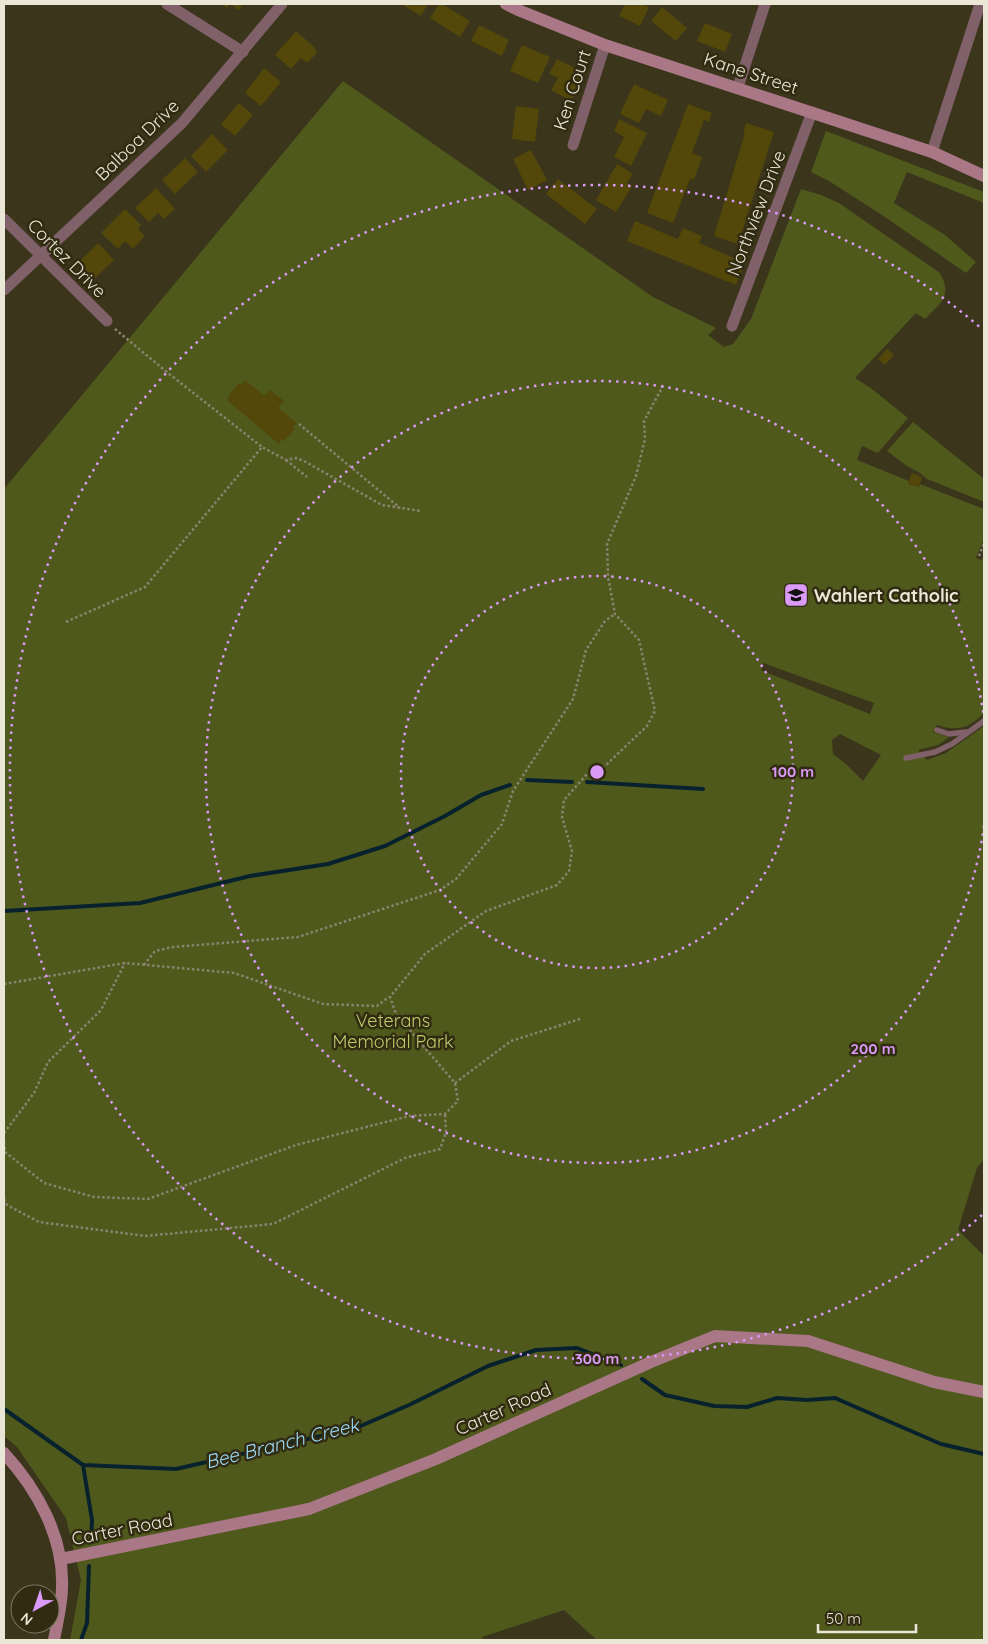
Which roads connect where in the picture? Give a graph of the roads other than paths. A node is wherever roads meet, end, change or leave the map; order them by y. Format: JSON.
{"nodes":[{"id":1,"x":167,"y":4,"type":"edge"},
{"id":2,"x":282,"y":4,"type":"edge"},
{"id":3,"x":506,"y":4,"type":"edge"},
{"id":4,"x":765,"y":4,"type":"edge"},
{"id":5,"x":980,"y":4,"type":"edge"},
{"id":6,"x":605,"y":45,"type":"junction"},
{"id":7,"x":243,"y":52,"type":"junction"},
{"id":8,"x":738,"y":87,"type":"junction"},
{"id":9,"x":812,"y":112,"type":"junction"},
{"id":10,"x":573,"y":145,"type":"dead end"},
{"id":11,"x":932,"y":152,"type":"junction"},
{"id":12,"x":984,"y":176,"type":"edge"},
{"id":13,"x":4,"y":219,"type":"edge"},
{"id":14,"x":39,"y":256,"type":"junction"},
{"id":15,"x":4,"y":290,"type":"edge"},
{"id":16,"x":107,"y":322,"type":"road end"},
{"id":17,"x":732,"y":326,"type":"dead end"},
{"id":18,"x":984,"y":721,"type":"edge"},
{"id":19,"x":937,"y":730,"type":"dead end"},
{"id":20,"x":968,"y":732,"type":"junction"},
{"id":21,"x":906,"y":758,"type":"dead end"},
{"id":22,"x":984,"y":1392,"type":"edge"},
{"id":23,"x":4,"y":1454,"type":"edge"},
{"id":24,"x":61,"y":1559,"type":"junction"},
{"id":25,"x":54,"y":1640,"type":"edge"}],
"edges":[{"from":1,"to":7,"type":"street"},
{"from":2,"to":7,"type":"street","name":"Balboa Drive"},
{"from":3,"to":6,"type":"street","name":"Kane Street"},
{"from":4,"to":8,"type":"street"},
{"from":5,"to":11,"type":"street"},
{"from":6,"to":8,"type":"street","name":"Kane Street"},
{"from":6,"to":10,"type":"street","name":"Ken Court"},
{"from":7,"to":14,"type":"street","name":"Balboa Drive"},
{"from":8,"to":9,"type":"street","name":"Kane Street"},
{"from":9,"to":11,"type":"street","name":"Kane Street"},
{"from":9,"to":17,"type":"street","name":"Northview Drive"},
{"from":11,"to":12,"type":"street","name":"Kane Street"},
{"from":13,"to":14,"type":"street","name":"Cortez Drive"},
{"from":14,"to":15,"type":"street","name":"Balboa Drive"},
{"from":14,"to":16,"type":"street","name":"Cortez Drive"},
{"from":18,"to":20,"type":"lane"},
{"from":19,"to":20,"type":"lane"},
{"from":20,"to":21,"type":"lane"},
{"from":22,"to":24,"type":"street","name":"Carter Road"},
{"from":23,"to":24,"type":"street"},
{"from":24,"to":25,"type":"street"}]}
